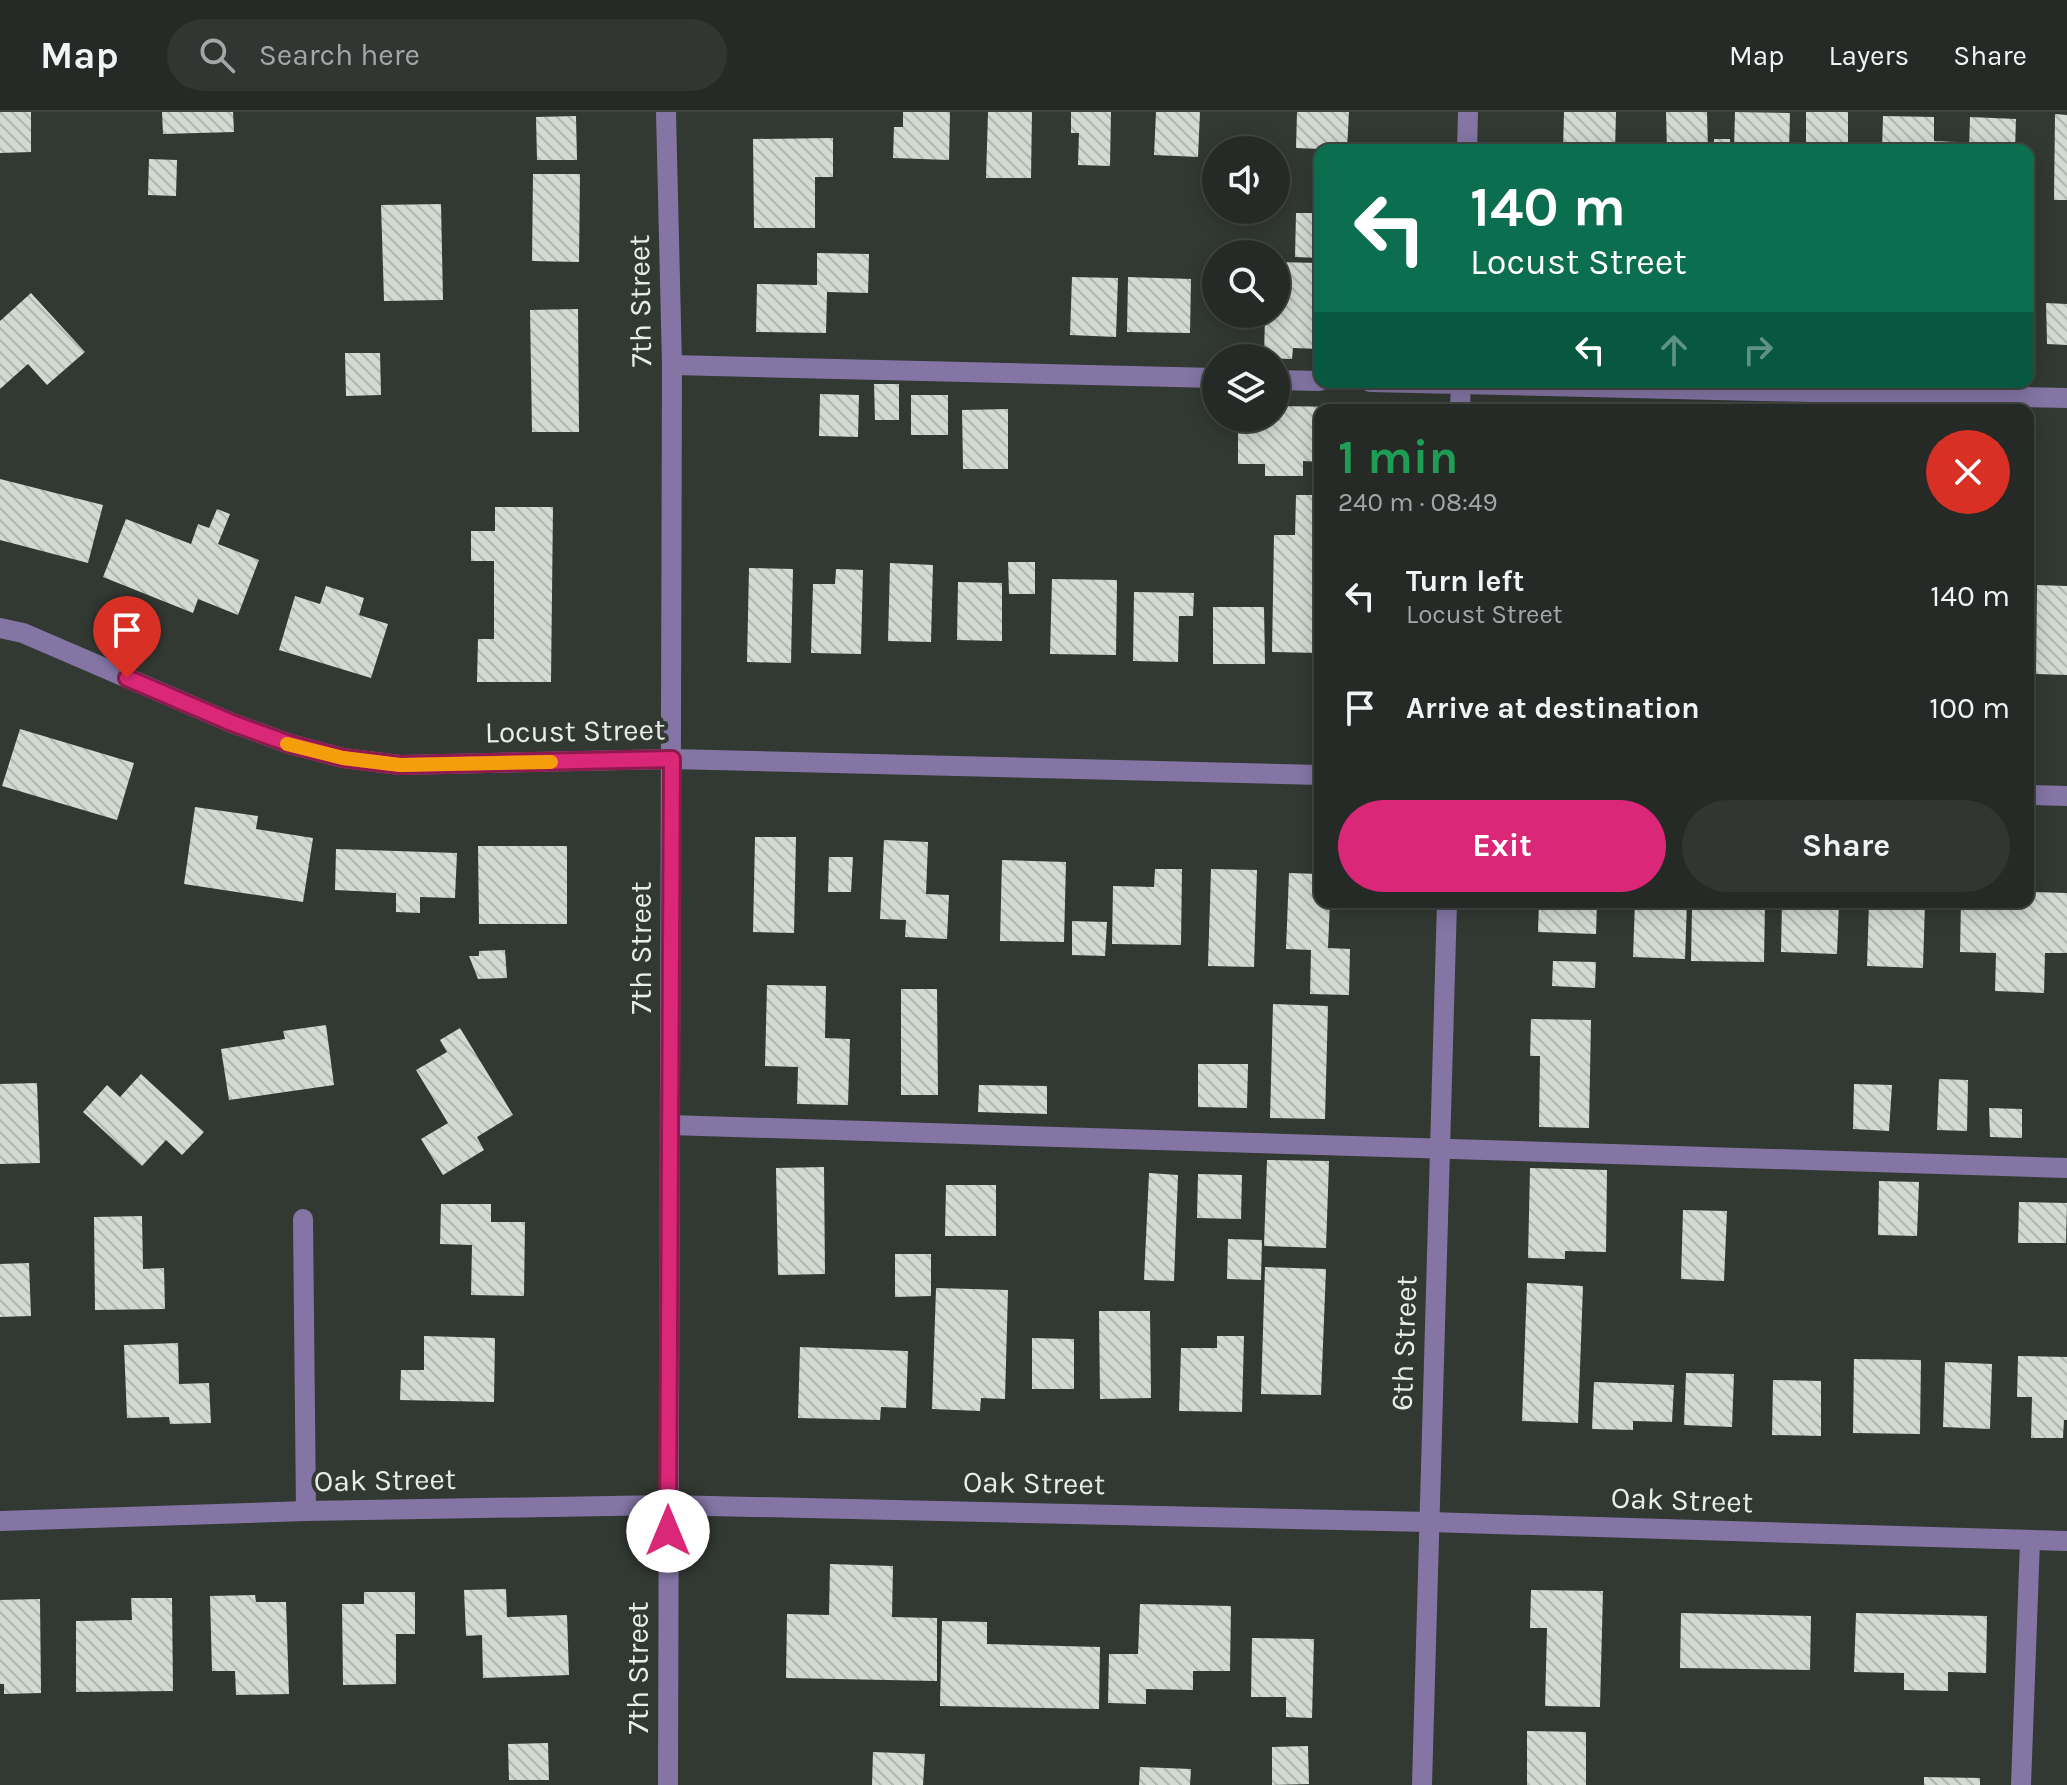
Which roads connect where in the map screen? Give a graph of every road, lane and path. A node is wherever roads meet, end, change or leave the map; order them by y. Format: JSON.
{"nodes":[{"id":1,"x":666,"y":112,"type":"edge"},
{"id":2,"x":1468,"y":112,"type":"edge"},
{"id":3,"x":1467,"y":144,"type":"edge"},
{"id":4,"x":672,"y":365,"type":"junction"},
{"id":5,"x":1202,"y":378,"type":"edge"},
{"id":6,"x":1290,"y":380,"type":"edge"},
{"id":7,"x":1314,"y":381,"type":"edge"},
{"id":8,"x":1662,"y":388,"type":"edge"},
{"id":9,"x":2067,"y":398,"type":"edge"},
{"id":10,"x":0,"y":628,"type":"edge"},
{"id":11,"x":672,"y":759,"type":"junction"},
{"id":12,"x":1314,"y":775,"type":"edge"},
{"id":13,"x":2034,"y":795,"type":"edge"},
{"id":14,"x":2067,"y":796,"type":"edge"},
{"id":15,"x":1447,"y":908,"type":"edge"},
{"id":16,"x":670,"y":1125,"type":"junction"},
{"id":17,"x":1440,"y":1149,"type":"junction"},
{"id":18,"x":2067,"y":1168,"type":"edge"},
{"id":19,"x":303,"y":1219,"type":"dead end"},
{"id":20,"x":667,"y":1505,"type":"junction"},
{"id":21,"x":306,"y":1511,"type":"junction"},
{"id":22,"x":0,"y":1521,"type":"edge"},
{"id":23,"x":1429,"y":1522,"type":"junction"},
{"id":24,"x":2030,"y":1541,"type":"junction"},
{"id":25,"x":2067,"y":1541,"type":"edge"},
{"id":26,"x":668,"y":1785,"type":"edge"},
{"id":27,"x":1422,"y":1785,"type":"edge"},
{"id":28,"x":2021,"y":1785,"type":"edge"}],
"edges":[{"from":1,"to":4,"type":"street","name":"7th Street"},
{"from":2,"to":3,"type":"street"},
{"from":4,"to":5,"type":"street"},
{"from":4,"to":11,"type":"street","name":"7th Street"},
{"from":6,"to":7,"type":"street"},
{"from":8,"to":9,"type":"street"},
{"from":10,"to":11,"type":"street","name":"Locust Street"},
{"from":11,"to":12,"type":"street","name":"Locust Street"},
{"from":11,"to":16,"type":"street","name":"7th Street"},
{"from":13,"to":14,"type":"street"},
{"from":15,"to":17,"type":"street","name":"6th Street"},
{"from":16,"to":17,"type":"street"},
{"from":16,"to":20,"type":"street","name":"7th Street"},
{"from":17,"to":18,"type":"street"},
{"from":17,"to":23,"type":"street","name":"6th Street"},
{"from":19,"to":21,"type":"street"},
{"from":20,"to":21,"type":"street","name":"Oak Street"},
{"from":20,"to":23,"type":"street","name":"Oak Street"},
{"from":20,"to":26,"type":"street","name":"7th Street"},
{"from":21,"to":22,"type":"street","name":"Oak Street"},
{"from":23,"to":24,"type":"street","name":"Oak Street"},
{"from":23,"to":27,"type":"street","name":"6th Street"},
{"from":24,"to":25,"type":"street","name":"Oak Street"},
{"from":24,"to":28,"type":"street"}]}
